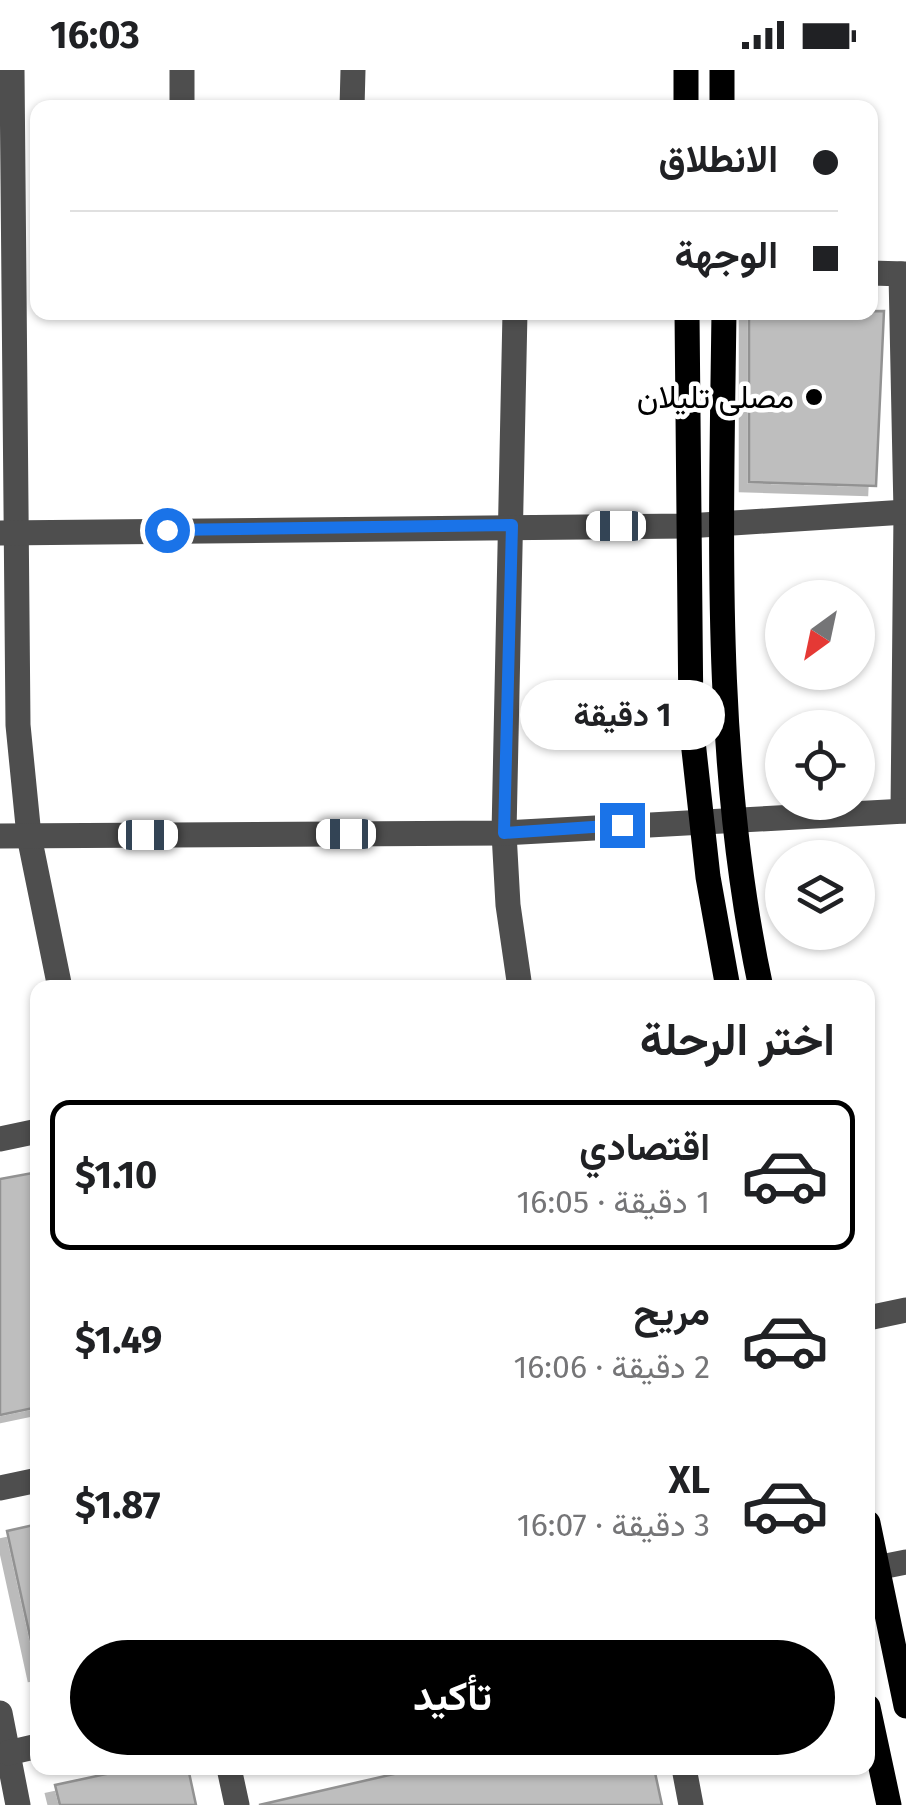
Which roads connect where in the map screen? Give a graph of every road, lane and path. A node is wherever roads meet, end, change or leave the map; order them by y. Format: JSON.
{"nodes":[{"id":1,"x":12,"y":70,"type":"edge"},
{"id":2,"x":182,"y":70,"type":"edge"},
{"id":3,"x":353,"y":70,"type":"edge"},
{"id":4,"x":686,"y":70,"type":"edge"},
{"id":5,"x":722,"y":70,"type":"edge"},
{"id":6,"x":182,"y":100,"type":"edge"},
{"id":7,"x":352,"y":100,"type":"edge"},
{"id":8,"x":686,"y":100,"type":"edge"},
{"id":9,"x":722,"y":100,"type":"edge"},
{"id":10,"x":17,"y":271,"type":"edge"},
{"id":11,"x":878,"y":273,"type":"edge"},
{"id":12,"x":903,"y":274,"type":"edge"},
{"id":13,"x":515,"y":320,"type":"edge"},
{"id":14,"x":687,"y":320,"type":"edge"},
{"id":15,"x":724,"y":320,"type":"edge"},
{"id":16,"x":906,"y":512,"type":"edge"},
{"id":17,"x":724,"y":520,"type":"junction"},
{"id":18,"x":512,"y":525,"type":"junction"},
{"id":19,"x":687,"y":526,"type":"junction"},
{"id":20,"x":7,"y":533,"type":"edge"},
{"id":21,"x":905,"y":811,"type":"edge"},
{"id":22,"x":731,"y":817,"type":"junction"},
{"id":23,"x":700,"y":820,"type":"junction"},
{"id":24,"x":504,"y":833,"type":"junction"},
{"id":25,"x":0,"y":836,"type":"edge"},
{"id":26,"x":29,"y":836,"type":"junction"},
{"id":27,"x":58,"y":980,"type":"edge"},
{"id":28,"x":519,"y":980,"type":"edge"},
{"id":29,"x":727,"y":980,"type":"edge"},
{"id":30,"x":759,"y":980,"type":"edge"},
{"id":31,"x":30,"y":1132,"type":"edge"},
{"id":32,"x":0,"y":1139,"type":"edge"},
{"id":33,"x":906,"y":1310,"type":"edge"},
{"id":34,"x":875,"y":1317,"type":"edge"},
{"id":35,"x":30,"y":1482,"type":"edge"},
{"id":36,"x":0,"y":1488,"type":"edge"},
{"id":37,"x":875,"y":1562,"type":"edge"},
{"id":38,"x":906,"y":1562,"type":"edge"},
{"id":39,"x":876,"y":1568,"type":"junction"},
{"id":40,"x":906,"y":1706,"type":"edge"},
{"id":41,"x":0,"y":1714,"type":"edge"},
{"id":42,"x":875,"y":1738,"type":"edge"},
{"id":43,"x":30,"y":1748,"type":"edge"},
{"id":44,"x":8,"y":1752,"type":"junction"},
{"id":45,"x":231,"y":1775,"type":"edge"},
{"id":46,"x":685,"y":1775,"type":"edge"},
{"id":47,"x":18,"y":1805,"type":"edge"},
{"id":48,"x":237,"y":1805,"type":"edge"},
{"id":49,"x":691,"y":1805,"type":"edge"},
{"id":50,"x":890,"y":1805,"type":"edge"}],
"edges":[{"from":1,"to":10,"type":"street"},
{"from":2,"to":6,"type":"street"},
{"from":3,"to":7,"type":"street"},
{"from":4,"to":8,"type":"main road"},
{"from":5,"to":9,"type":"main road"},
{"from":10,"to":20,"type":"street"},
{"from":11,"to":12,"type":"street"},
{"from":12,"to":16,"type":"street"},
{"from":13,"to":18,"type":"street"},
{"from":14,"to":19,"type":"main road"},
{"from":15,"to":17,"type":"main road"},
{"from":16,"to":17,"type":"street"},
{"from":16,"to":21,"type":"street"},
{"from":17,"to":19,"type":"street"},
{"from":17,"to":22,"type":"main road"},
{"from":18,"to":19,"type":"street"},
{"from":18,"to":20,"type":"street"},
{"from":18,"to":24,"type":"street"},
{"from":19,"to":23,"type":"main road"},
{"from":20,"to":26,"type":"street"},
{"from":21,"to":22,"type":"street"},
{"from":22,"to":23,"type":"street"},
{"from":22,"to":30,"type":"main road"},
{"from":23,"to":24,"type":"street"},
{"from":23,"to":29,"type":"main road"},
{"from":24,"to":26,"type":"street"},
{"from":24,"to":28,"type":"street"},
{"from":25,"to":26,"type":"street"},
{"from":26,"to":27,"type":"street"},
{"from":31,"to":32,"type":"street"},
{"from":33,"to":34,"type":"street"},
{"from":35,"to":36,"type":"street"},
{"from":37,"to":39,"type":"main road"},
{"from":38,"to":39,"type":"street"},
{"from":39,"to":40,"type":"main road"},
{"from":41,"to":44,"type":"street"},
{"from":42,"to":50,"type":"main road"},
{"from":43,"to":44,"type":"street"},
{"from":44,"to":47,"type":"street"},
{"from":45,"to":48,"type":"street"},
{"from":46,"to":49,"type":"street"}]}
